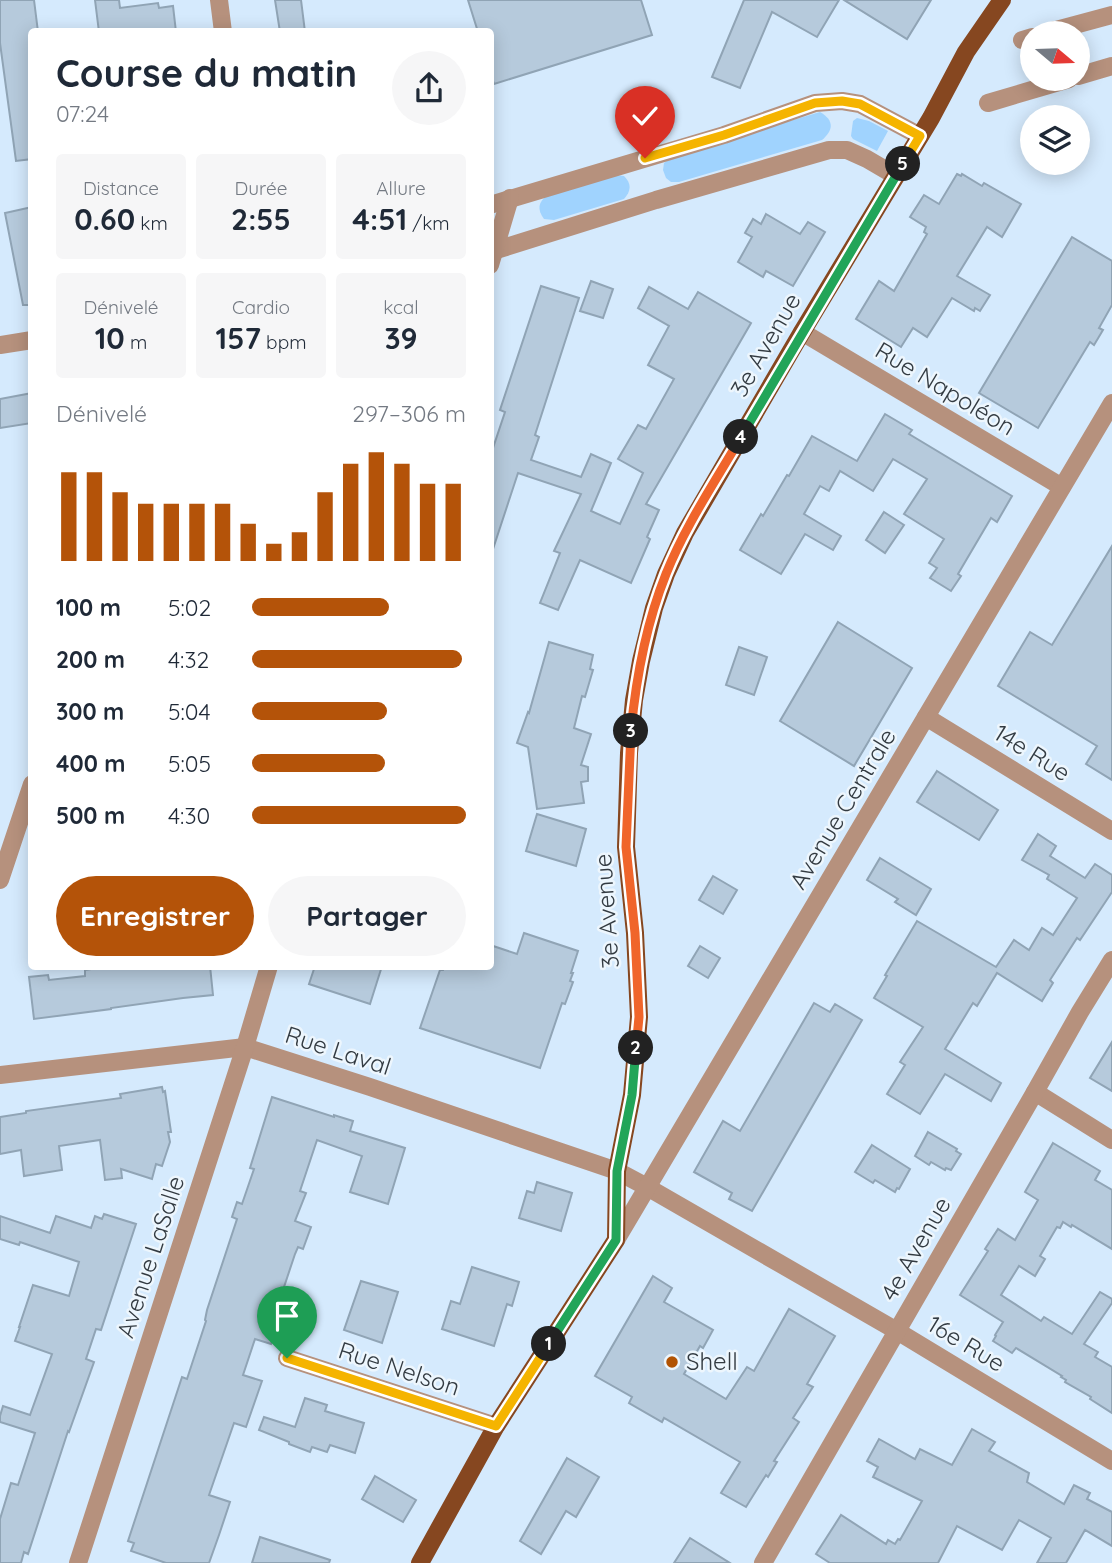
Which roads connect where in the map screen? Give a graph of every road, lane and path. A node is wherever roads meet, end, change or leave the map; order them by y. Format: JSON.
{"nodes":[{"id":1,"x":219,"y":0,"type":"edge"},
{"id":2,"x":995,"y":2,"type":"edge"},
{"id":3,"x":1112,"y":15,"type":"edge"},
{"id":4,"x":1090,"y":22,"type":"edge"},
{"id":5,"x":222,"y":28,"type":"edge"},
{"id":6,"x":1112,"y":66,"type":"edge"},
{"id":7,"x":1090,"y":72,"type":"edge"},
{"id":8,"x":1028,"y":91,"type":"edge"},
{"id":9,"x":988,"y":103,"type":"dead end"},
{"id":10,"x":920,"y":136,"type":"junction"},
{"id":11,"x":896,"y":176,"type":"junction"},
{"id":12,"x":510,"y":198,"type":"junction"},
{"id":13,"x":494,"y":204,"type":"edge"},
{"id":14,"x":494,"y":250,"type":"edge"},
{"id":15,"x":494,"y":255,"type":"edge"},
{"id":16,"x":802,"y":332,"type":"junction"},
{"id":17,"x":28,"y":341,"type":"edge"},
{"id":18,"x":0,"y":345,"type":"edge"},
{"id":19,"x":1112,"y":403,"type":"edge"},
{"id":20,"x":1062,"y":487,"type":"junction"},
{"id":21,"x":926,"y":717,"type":"junction"},
{"id":22,"x":28,"y":795,"type":"edge"},
{"id":23,"x":1112,"y":831,"type":"edge"},
{"id":24,"x":1,"y":869,"type":"edge"},
{"id":25,"x":1112,"y":960,"type":"edge"},
{"id":26,"x":268,"y":970,"type":"edge"},
{"id":27,"x":245,"y":1047,"type":"junction"},
{"id":28,"x":0,"y":1075,"type":"edge"},
{"id":29,"x":1035,"y":1093,"type":"junction"},
{"id":30,"x":1112,"y":1140,"type":"edge"},
{"id":31,"x":617,"y":1171,"type":"junction"},
{"id":32,"x":648,"y":1187,"type":"junction"},
{"id":33,"x":616,"y":1240,"type":"junction"},
{"id":34,"x":897,"y":1331,"type":"junction"},
{"id":35,"x":287,"y":1358,"type":"dead end"},
{"id":36,"x":496,"y":1426,"type":"junction"},
{"id":37,"x":1112,"y":1461,"type":"edge"},
{"id":38,"x":78,"y":1563,"type":"edge"},
{"id":39,"x":420,"y":1563,"type":"edge"},
{"id":40,"x":763,"y":1563,"type":"edge"}],
"edges":[{"from":1,"to":5,"type":"street"},
{"from":2,"to":10,"type":"main road","name":"3e Avenue"},
{"from":3,"to":4,"type":"street"},
{"from":6,"to":7,"type":"street"},
{"from":8,"to":9,"type":"street"},
{"from":10,"to":11,"type":"main road","name":"3e Avenue"},
{"from":10,"to":12,"type":"street"},
{"from":11,"to":15,"type":"street"},
{"from":11,"to":16,"type":"main road","name":"3e Avenue"},
{"from":12,"to":13,"type":"street"},
{"from":12,"to":14,"type":"street"},
{"from":16,"to":20,"type":"street","name":"Rue Napoléon"},
{"from":16,"to":31,"type":"main road","name":"3e Avenue"},
{"from":17,"to":18,"type":"street"},
{"from":19,"to":20,"type":"street","name":"Avenue Centrale"},
{"from":20,"to":21,"type":"street","name":"Avenue Centrale"},
{"from":21,"to":23,"type":"street","name":"14e Rue"},
{"from":21,"to":32,"type":"street","name":"Avenue Centrale"},
{"from":22,"to":24,"type":"street"},
{"from":25,"to":29,"type":"street","name":"4e Avenue"},
{"from":26,"to":27,"type":"street","name":"Avenue LaSalle"},
{"from":27,"to":28,"type":"street","name":"Rue Laval"},
{"from":27,"to":31,"type":"street","name":"Rue Laval"},
{"from":27,"to":38,"type":"street","name":"Avenue LaSalle"},
{"from":29,"to":30,"type":"street"},
{"from":29,"to":34,"type":"street","name":"4e Avenue"},
{"from":31,"to":32,"type":"street","name":"Rue Laval"},
{"from":31,"to":33,"type":"main road","name":"3e Avenue"},
{"from":32,"to":33,"type":"street","name":"Avenue Centrale"},
{"from":32,"to":34,"type":"street","name":"16e Rue"},
{"from":33,"to":36,"type":"main road"},
{"from":34,"to":37,"type":"street","name":"16e Rue"},
{"from":34,"to":40,"type":"street","name":"4e Avenue"},
{"from":35,"to":36,"type":"street","name":"Rue Nelson"},
{"from":36,"to":39,"type":"main road"}]}
